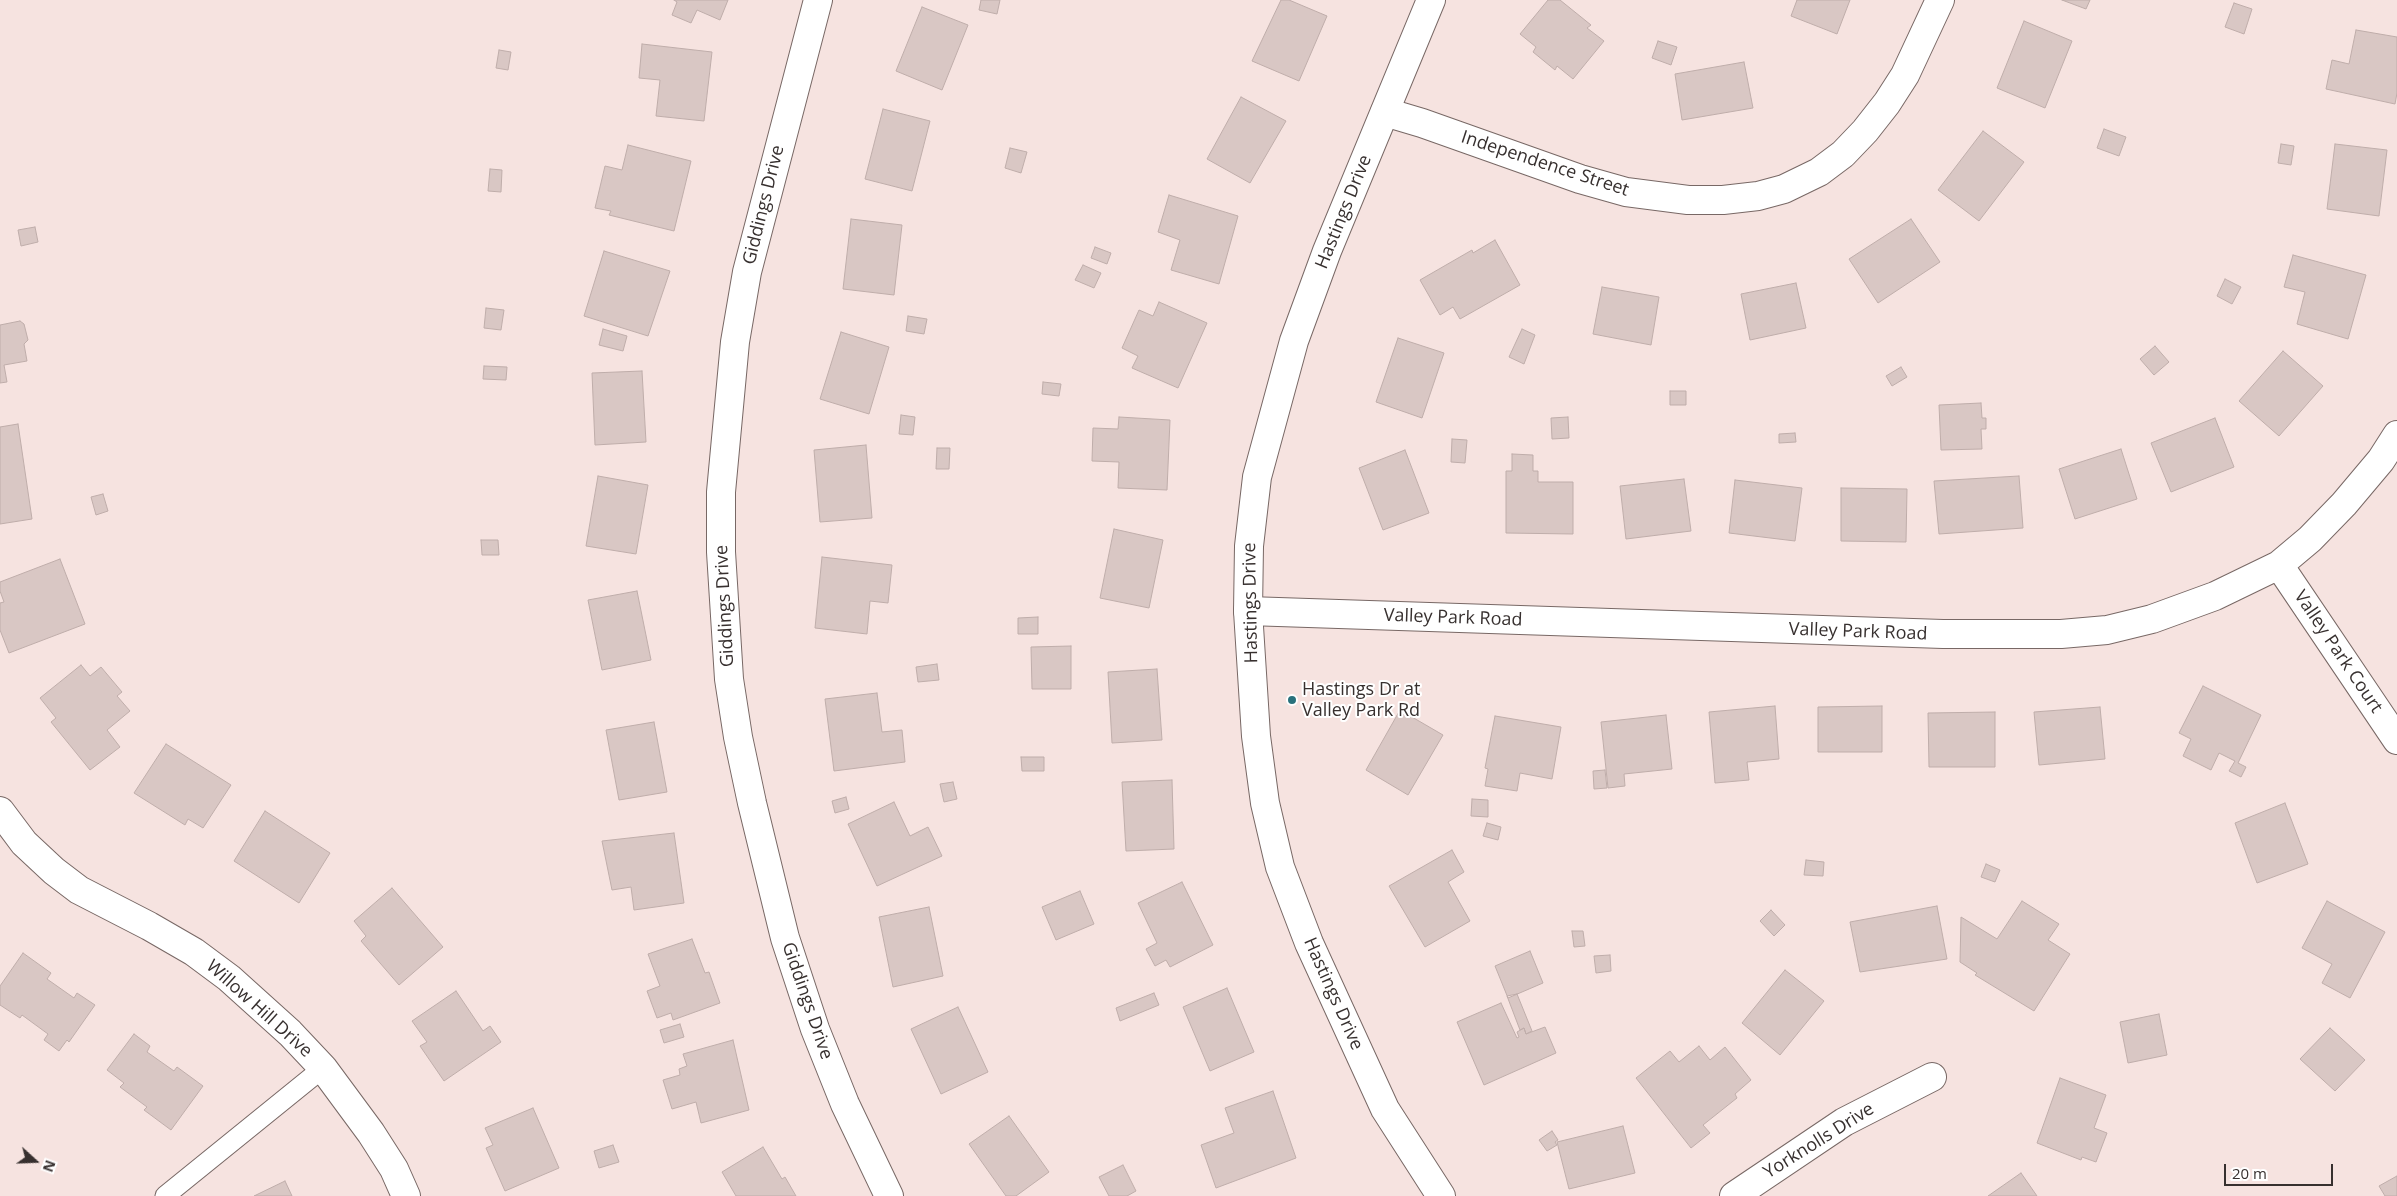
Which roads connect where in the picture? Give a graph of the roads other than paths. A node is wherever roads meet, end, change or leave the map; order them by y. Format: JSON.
{"nodes":[{"id":1,"x":818,"y":0,"type":"edge"},
{"id":2,"x":1431,"y":0,"type":"edge"},
{"id":3,"x":1940,"y":0,"type":"edge"},
{"id":4,"x":1385,"y":112,"type":"junction"},
{"id":5,"x":2397,"y":435,"type":"edge"},
{"id":6,"x":2279,"y":565,"type":"junction"},
{"id":7,"x":1248,"y":611,"type":"junction"},
{"id":8,"x":2397,"y":740,"type":"edge"},
{"id":9,"x":0,"y":811,"type":"edge"},
{"id":10,"x":323,"y":1068,"type":"junction"},
{"id":11,"x":1932,"y":1077,"type":"dead end"},
{"id":12,"x":165,"y":1196,"type":"edge"},
{"id":13,"x":406,"y":1196,"type":"edge"},
{"id":14,"x":889,"y":1196,"type":"edge"},
{"id":15,"x":1441,"y":1196,"type":"edge"},
{"id":16,"x":1734,"y":1196,"type":"edge"}],
"edges":[{"from":1,"to":14,"type":"street","name":"Giddings Drive"},
{"from":2,"to":4,"type":"street","name":"Hastings Drive"},
{"from":3,"to":4,"type":"street","name":"Independence Street"},
{"from":4,"to":7,"type":"street","name":"Hastings Drive"},
{"from":5,"to":6,"type":"street","name":"Valley Park Road"},
{"from":6,"to":7,"type":"street","name":"Valley Park Road"},
{"from":6,"to":8,"type":"street","name":"Valley Park Court"},
{"from":7,"to":15,"type":"street","name":"Hastings Drive"},
{"from":9,"to":10,"type":"street","name":"Willow Hill Drive"},
{"from":10,"to":12,"type":"lane"},
{"from":10,"to":13,"type":"street","name":"Willow Hill Drive"},
{"from":11,"to":16,"type":"street","name":"Yorknolls Drive"}]}
